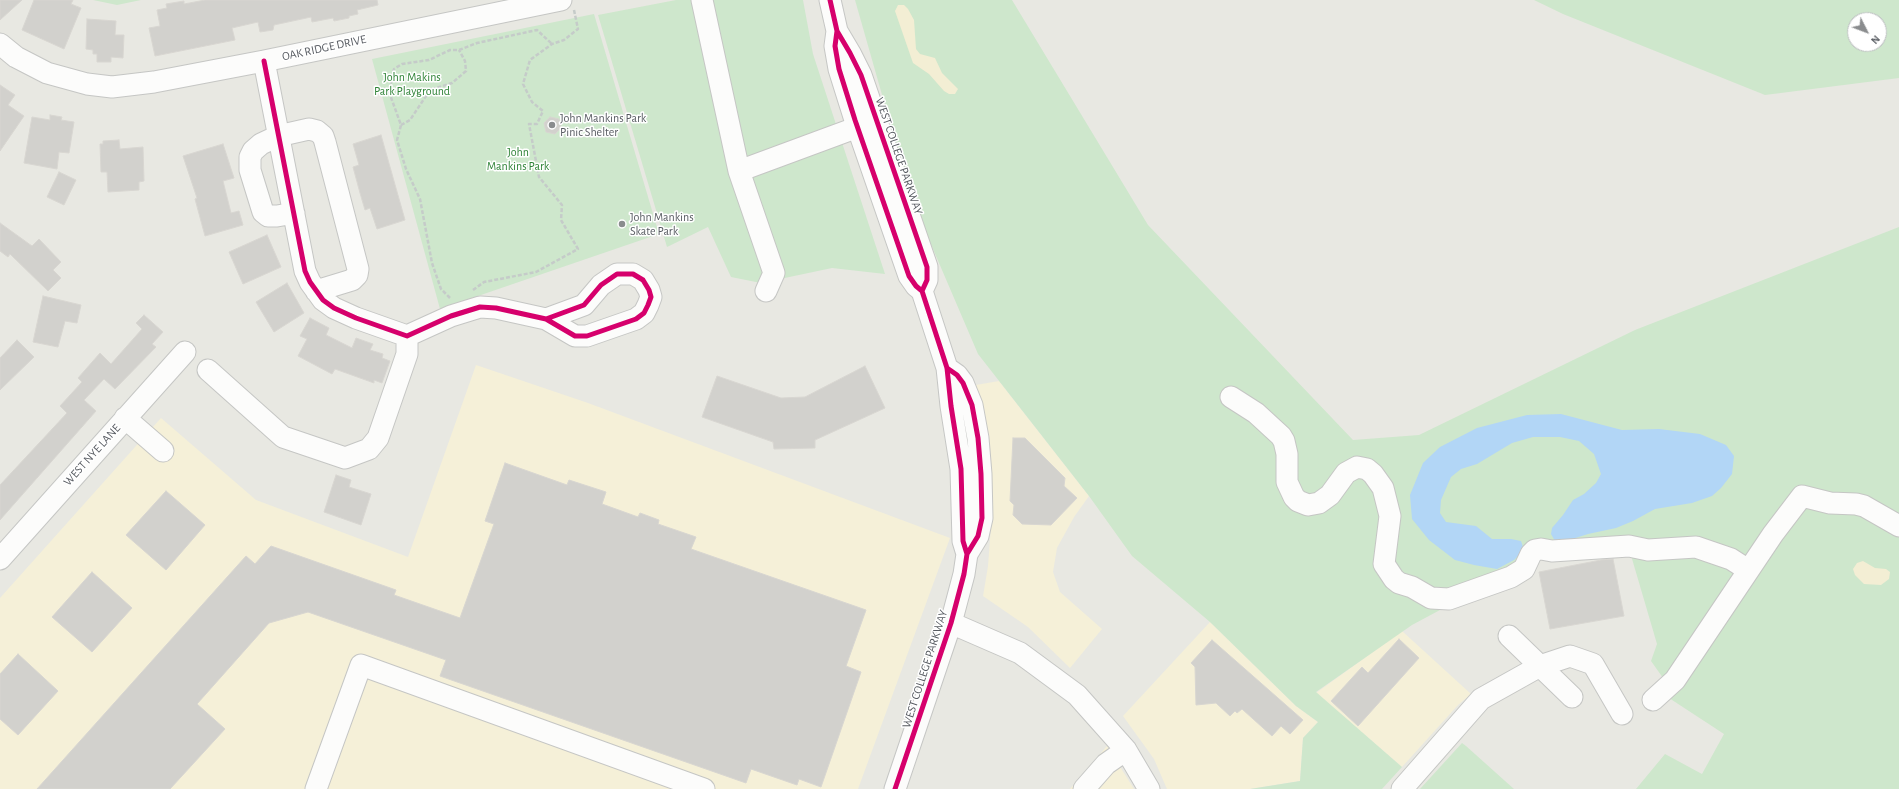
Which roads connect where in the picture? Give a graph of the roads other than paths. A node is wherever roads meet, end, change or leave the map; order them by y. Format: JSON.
{"nodes":[{"id":1,"x":702,"y":0,"type":"edge"},
{"id":2,"x":830,"y":0,"type":"edge"},
{"id":3,"x":567,"y":3,"type":"edge"},
{"id":4,"x":837,"y":31,"type":"junction"},
{"id":5,"x":0,"y":44,"type":"edge"},
{"id":6,"x":264,"y":61,"type":"junction"},
{"id":7,"x":858,"y":127,"type":"junction"},
{"id":8,"x":278,"y":136,"type":"junction"},
{"id":9,"x":739,"y":171,"type":"junction"},
{"id":10,"x":294,"y":213,"type":"junction"},
{"id":11,"x":766,"y":291,"type":"dead end"},
{"id":12,"x":316,"y":292,"type":"junction"},
{"id":13,"x":922,"y":292,"type":"junction"},
{"id":14,"x":546,"y":319,"type":"dead end"},
{"id":15,"x":407,"y":336,"type":"junction"},
{"id":16,"x":185,"y":352,"type":"dead end"},
{"id":17,"x":208,"y":370,"type":"dead end"},
{"id":18,"x":1231,"y":397,"type":"dead end"},
{"id":19,"x":125,"y":418,"type":"junction"},
{"id":20,"x":163,"y":451,"type":"dead end"},
{"id":21,"x":1899,"y":526,"type":"edge"},
{"id":22,"x":0,"y":559,"type":"edge"},
{"id":23,"x":1748,"y":570,"type":"junction"},
{"id":24,"x":951,"y":623,"type":"junction"},
{"id":25,"x":1509,"y":636,"type":"dead end"},
{"id":26,"x":1540,"y":666,"type":"junction"},
{"id":27,"x":1572,"y":697,"type":"dead end"},
{"id":28,"x":1653,"y":700,"type":"dead end"},
{"id":29,"x":1622,"y":714,"type":"dead end"},
{"id":30,"x":1126,"y":750,"type":"junction"},
{"id":31,"x":316,"y":789,"type":"edge"},
{"id":32,"x":704,"y":789,"type":"edge"},
{"id":33,"x":895,"y":789,"type":"edge"},
{"id":34,"x":1084,"y":789,"type":"edge"},
{"id":35,"x":1149,"y":789,"type":"edge"},
{"id":36,"x":1402,"y":789,"type":"edge"}],
"edges":[{"from":1,"to":9,"type":"street"},
{"from":2,"to":4,"type":"street","name":"WEST COLLEGE PARKWAY"},
{"from":3,"to":6,"type":"street","name":"OAK RIDGE DRIVE"},
{"from":4,"to":7,"type":"street","name":"WEST COLLEGE PARKWAY"},
{"from":4,"to":13,"type":"street","name":"WEST COLLEGE PARKWAY"},
{"from":5,"to":6,"type":"street","name":"OAK RIDGE DRIVE"},
{"from":6,"to":8,"type":"street"},
{"from":7,"to":9,"type":"street"},
{"from":7,"to":13,"type":"street","name":"WEST COLLEGE PARKWAY"},
{"from":8,"to":10,"type":"street"},
{"from":8,"to":10,"type":"street"},
{"from":8,"to":12,"type":"street"},
{"from":9,"to":11,"type":"street"},
{"from":10,"to":12,"type":"street"},
{"from":12,"to":15,"type":"street"},
{"from":13,"to":24,"type":"street","name":"WEST COLLEGE PARKWAY"},
{"from":14,"to":15,"type":"street"},
{"from":15,"to":17,"type":"street"},
{"from":16,"to":19,"type":"street","name":"WEST NYE LANE"},
{"from":18,"to":23,"type":"street"},
{"from":19,"to":20,"type":"street"},
{"from":19,"to":22,"type":"street","name":"WEST NYE LANE"},
{"from":21,"to":23,"type":"street"},
{"from":23,"to":28,"type":"street"},
{"from":24,"to":30,"type":"street"},
{"from":24,"to":33,"type":"street","name":"WEST COLLEGE PARKWAY"},
{"from":25,"to":26,"type":"street"},
{"from":26,"to":27,"type":"street"},
{"from":26,"to":29,"type":"street"},
{"from":26,"to":36,"type":"street"},
{"from":30,"to":34,"type":"street"},
{"from":30,"to":35,"type":"street"},
{"from":31,"to":32,"type":"street"}]}
